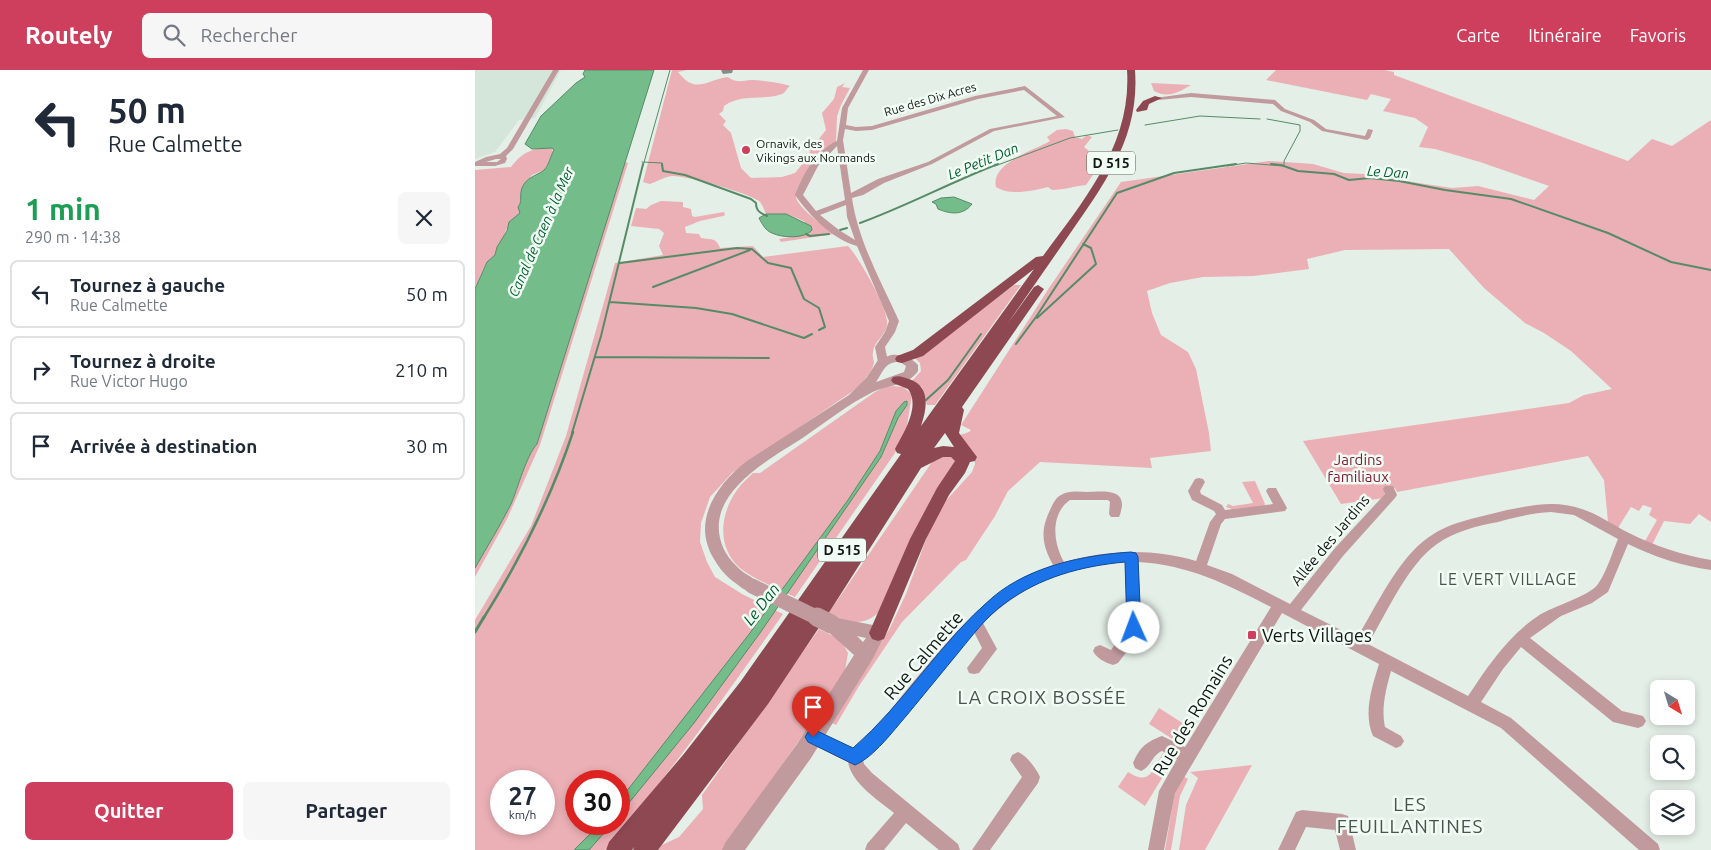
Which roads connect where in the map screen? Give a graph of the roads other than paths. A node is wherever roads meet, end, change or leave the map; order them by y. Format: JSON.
{"nodes":[{"id":1,"x":556,"y":70,"type":"edge"},
{"id":2,"x":866,"y":70,"type":"edge"},
{"id":3,"x":1137,"y":71,"type":"edge"},
{"id":4,"x":1158,"y":98,"type":"junction"},
{"id":5,"x":1140,"y":110,"type":"junction"},
{"id":6,"x":842,"y":126,"type":"junction"},
{"id":7,"x":1137,"y":126,"type":"dead end"},
{"id":8,"x":1370,"y":130,"type":"dead end"},
{"id":9,"x":840,"y":142,"type":"junction"},
{"id":10,"x":478,"y":164,"type":"edge"},
{"id":11,"x":1113,"y":180,"type":"dead end"},
{"id":12,"x":849,"y":199,"type":"junction"},
{"id":13,"x":815,"y":214,"type":"junction"},
{"id":14,"x":1057,"y":243,"type":"junction"},
{"id":15,"x":861,"y":244,"type":"junction"},
{"id":16,"x":887,"y":361,"type":"junction"},
{"id":17,"x":894,"y":381,"type":"junction"},
{"id":18,"x":854,"y":397,"type":"junction"},
{"id":19,"x":957,"y":405,"type":"junction"},
{"id":20,"x":915,"y":465,"type":"junction"},
{"id":21,"x":1199,"y":482,"type":"dead end"},
{"id":22,"x":1389,"y":489,"type":"dead end"},
{"id":23,"x":1273,"y":491,"type":"dead end"},
{"id":24,"x":936,"y":506,"type":"junction"},
{"id":25,"x":1115,"y":514,"type":"dead end"},
{"id":26,"x":1222,"y":515,"type":"junction"},
{"id":27,"x":852,"y":534,"type":"junction"},
{"id":28,"x":1625,"y":537,"type":"junction"},
{"id":29,"x":1131,"y":557,"type":"junction"},
{"id":30,"x":1711,"y":565,"type":"edge"},
{"id":31,"x":1200,"y":567,"type":"junction"},
{"id":32,"x":1061,"y":568,"type":"junction"},
{"id":33,"x":1286,"y":609,"type":"junction"},
{"id":34,"x":831,"y":624,"type":"junction"},
{"id":35,"x":972,"y":626,"type":"junction"},
{"id":36,"x":878,"y":633,"type":"junction"},
{"id":37,"x":1520,"y":638,"type":"junction"},
{"id":38,"x":1359,"y":647,"type":"junction"},
{"id":39,"x":1100,"y":651,"type":"dead end"},
{"id":40,"x":865,"y":654,"type":"junction"},
{"id":41,"x":1387,"y":661,"type":"junction"},
{"id":42,"x":974,"y":668,"type":"dead end"},
{"id":43,"x":1471,"y":704,"type":"junction"},
{"id":44,"x":1639,"y":721,"type":"dead end"},
{"id":45,"x":813,"y":737,"type":"junction"},
{"id":46,"x":1396,"y":741,"type":"dead end"},
{"id":47,"x":1187,"y":756,"type":"junction"},
{"id":48,"x":855,"y":757,"type":"junction"},
{"id":49,"x":1018,"y":760,"type":"dead end"},
{"id":50,"x":1141,"y":763,"type":"dead end"},
{"id":51,"x":905,"y":812,"type":"junction"},
{"id":52,"x":617,"y":850,"type":"edge"},
{"id":53,"x":644,"y":850,"type":"edge"},
{"id":54,"x":732,"y":850,"type":"edge"},
{"id":55,"x":873,"y":850,"type":"edge"},
{"id":56,"x":951,"y":850,"type":"edge"},
{"id":57,"x":980,"y":850,"type":"edge"},
{"id":58,"x":1156,"y":850,"type":"edge"},
{"id":59,"x":1286,"y":850,"type":"edge"},
{"id":60,"x":1348,"y":850,"type":"edge"},
{"id":61,"x":1653,"y":850,"type":"edge"}],
"edges":[{"from":1,"to":10,"type":"street"},
{"from":2,"to":6,"type":"street"},
{"from":3,"to":14,"type":"highway","number":"D 515"},
{"from":4,"to":5,"type":"highway"},
{"from":4,"to":5,"type":"highway"},
{"from":4,"to":8,"type":"street"},
{"from":5,"to":7,"type":"highway"},
{"from":6,"to":9,"type":"street"},
{"from":6,"to":12,"type":"street","name":"Rue des Dix Acres"},
{"from":9,"to":12,"type":"street"},
{"from":9,"to":13,"type":"street"},
{"from":11,"to":19,"type":"highway","number":"D 515"},
{"from":12,"to":13,"type":"street"},
{"from":12,"to":15,"type":"street"},
{"from":13,"to":15,"type":"street"},
{"from":14,"to":16,"type":"highway"},
{"from":14,"to":27,"type":"highway","number":"D 515"},
{"from":15,"to":16,"type":"street"},
{"from":16,"to":17,"type":"street"},
{"from":16,"to":17,"type":"street"},
{"from":16,"to":18,"type":"street"},
{"from":17,"to":18,"type":"street"},
{"from":17,"to":27,"type":"highway"},
{"from":18,"to":34,"type":"street","bridge":true},
{"from":19,"to":20,"type":"highway","number":"D 515"},
{"from":19,"to":24,"type":"highway"},
{"from":20,"to":24,"type":"highway"},
{"from":20,"to":53,"type":"highway","number":"D 515"},
{"from":21,"to":26,"type":"street"},
{"from":22,"to":33,"type":"street","name":"Allée des Jardins"},
{"from":23,"to":26,"type":"street"},
{"from":24,"to":36,"type":"highway"},
{"from":25,"to":32,"type":"street"},
{"from":26,"to":31,"type":"street"},
{"from":27,"to":52,"type":"highway","number":"D 515"},
{"from":28,"to":30,"type":"street"},
{"from":28,"to":37,"type":"street"},
{"from":28,"to":38,"type":"street"},
{"from":29,"to":31,"type":"street","name":"Rue Calmette"},
{"from":29,"to":32,"type":"street","name":"Rue Calmette"},
{"from":29,"to":39,"type":"street"},
{"from":31,"to":33,"type":"street","name":"Rue Calmette"},
{"from":32,"to":35,"type":"street","name":"Rue Calmette"},
{"from":33,"to":38,"type":"street","name":"Rue Calmette"},
{"from":33,"to":47,"type":"street","name":"Rue des Romains"},
{"from":34,"to":36,"type":"street"},
{"from":34,"to":40,"type":"street"},
{"from":35,"to":42,"type":"street"},
{"from":35,"to":48,"type":"street","name":"Rue Calmette"},
{"from":36,"to":40,"type":"street"},
{"from":37,"to":43,"type":"street"},
{"from":37,"to":44,"type":"street"},
{"from":38,"to":41,"type":"street","name":"Rue Calmette"},
{"from":40,"to":45,"type":"street"},
{"from":41,"to":43,"type":"street","name":"Rue Calmette"},
{"from":41,"to":46,"type":"street"},
{"from":43,"to":61,"type":"street","name":"Rue Calmette"},
{"from":45,"to":48,"type":"street"},
{"from":45,"to":54,"type":"street"},
{"from":47,"to":50,"type":"street"},
{"from":47,"to":58,"type":"street","name":"Rue des Romains"},
{"from":48,"to":51,"type":"street"},
{"from":49,"to":57,"type":"street"},
{"from":51,"to":55,"type":"street"},
{"from":51,"to":56,"type":"street"},
{"from":59,"to":60,"type":"street"}]}
